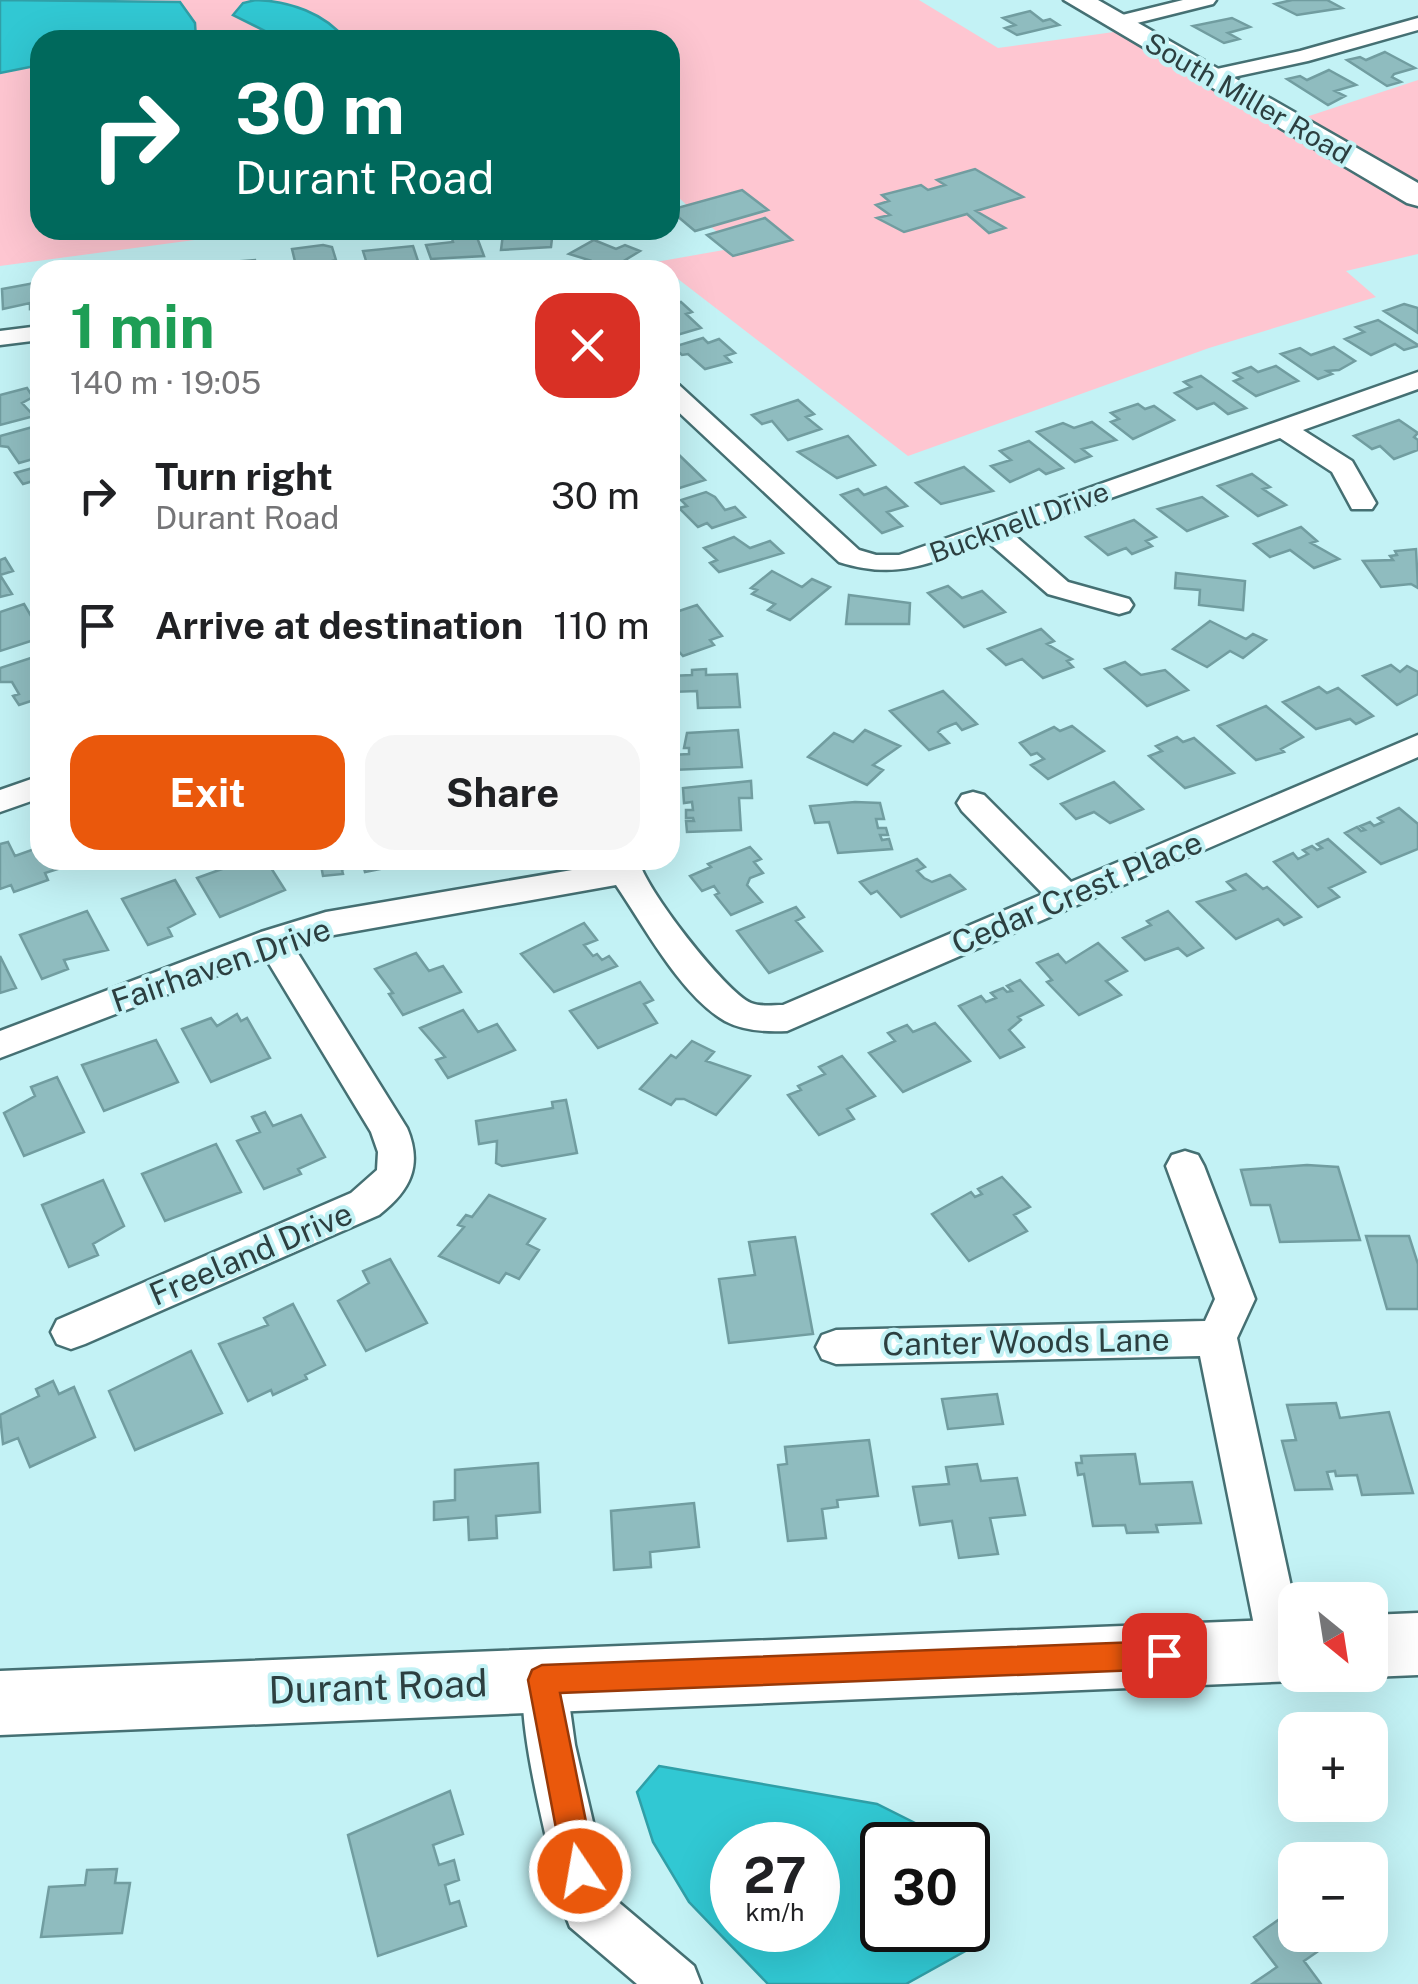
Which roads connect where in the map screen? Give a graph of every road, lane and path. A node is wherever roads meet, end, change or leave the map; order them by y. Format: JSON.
{"nodes":[{"id":1,"x":1078,"y":0,"type":"edge"},
{"id":2,"x":1206,"y":0,"type":"edge"},
{"id":3,"x":1117,"y":22,"type":"junction"},
{"id":4,"x":1418,"y":24,"type":"edge"},
{"id":5,"x":1210,"y":76,"type":"junction"},
{"id":6,"x":1418,"y":196,"type":"edge"},
{"id":7,"x":30,"y":334,"type":"edge"},
{"id":8,"x":0,"y":338,"type":"edge"},
{"id":9,"x":1418,"y":380,"type":"edge"},
{"id":10,"x":680,"y":399,"type":"edge"},
{"id":11,"x":1283,"y":428,"type":"junction"},
{"id":12,"x":1362,"y":503,"type":"dead end"},
{"id":13,"x":992,"y":532,"type":"junction"},
{"id":14,"x":1120,"y":605,"type":"dead end"},
{"id":15,"x":1418,"y":745,"type":"edge"},
{"id":16,"x":30,"y":790,"type":"edge"},
{"id":17,"x":0,"y":800,"type":"edge"},
{"id":18,"x":972,"y":803,"type":"dead end"},
{"id":19,"x":603,"y":870,"type":"edge"},
{"id":20,"x":626,"y":870,"type":"edge"},
{"id":21,"x":1066,"y":898,"type":"junction"},
{"id":22,"x":273,"y":940,"type":"junction"},
{"id":23,"x":0,"y":1045,"type":"edge"},
{"id":24,"x":1184,"y":1166,"type":"dead end"},
{"id":25,"x":71,"y":1332,"type":"dead end"},
{"id":26,"x":1217,"y":1338,"type":"junction"},
{"id":27,"x":836,"y":1347,"type":"dead end"},
{"id":28,"x":1278,"y":1606,"type":"edge"},
{"id":29,"x":1418,"y":1644,"type":"edge"},
{"id":30,"x":1388,"y":1645,"type":"edge"},
{"id":31,"x":1278,"y":1650,"type":"edge"},
{"id":32,"x":542,"y":1680,"type":"junction"},
{"id":33,"x":0,"y":1703,"type":"edge"},
{"id":34,"x":676,"y":1984,"type":"edge"}],
"edges":[{"from":1,"to":3,"type":"street","name":"South Miller Road"},
{"from":2,"to":3,"type":"street"},
{"from":3,"to":5,"type":"street","name":"South Miller Road"},
{"from":4,"to":5,"type":"street"},
{"from":5,"to":6,"type":"street","name":"South Miller Road"},
{"from":7,"to":8,"type":"street"},
{"from":9,"to":11,"type":"street","name":"Bucknell Drive"},
{"from":10,"to":13,"type":"street","name":"Bucknell Drive"},
{"from":11,"to":12,"type":"street"},
{"from":11,"to":13,"type":"street","name":"Bucknell Drive"},
{"from":13,"to":14,"type":"street"},
{"from":15,"to":21,"type":"street","name":"Cedar Crest Place"},
{"from":16,"to":17,"type":"street"},
{"from":18,"to":21,"type":"street"},
{"from":19,"to":22,"type":"street","name":"Fairhaven Drive"},
{"from":20,"to":21,"type":"street","name":"Cedar Crest Place"},
{"from":22,"to":23,"type":"street","name":"Fairhaven Drive"},
{"from":22,"to":25,"type":"street","name":"Freeland Drive"},
{"from":24,"to":26,"type":"street","name":"Canter Woods Lane"},
{"from":26,"to":27,"type":"street","name":"Canter Woods Lane"},
{"from":26,"to":28,"type":"street","name":"Canter Woods Lane"},
{"from":29,"to":30,"type":"street"},
{"from":31,"to":32,"type":"street","name":"Durant Road"},
{"from":32,"to":33,"type":"street","name":"Durant Road"},
{"from":32,"to":34,"type":"street"}]}
